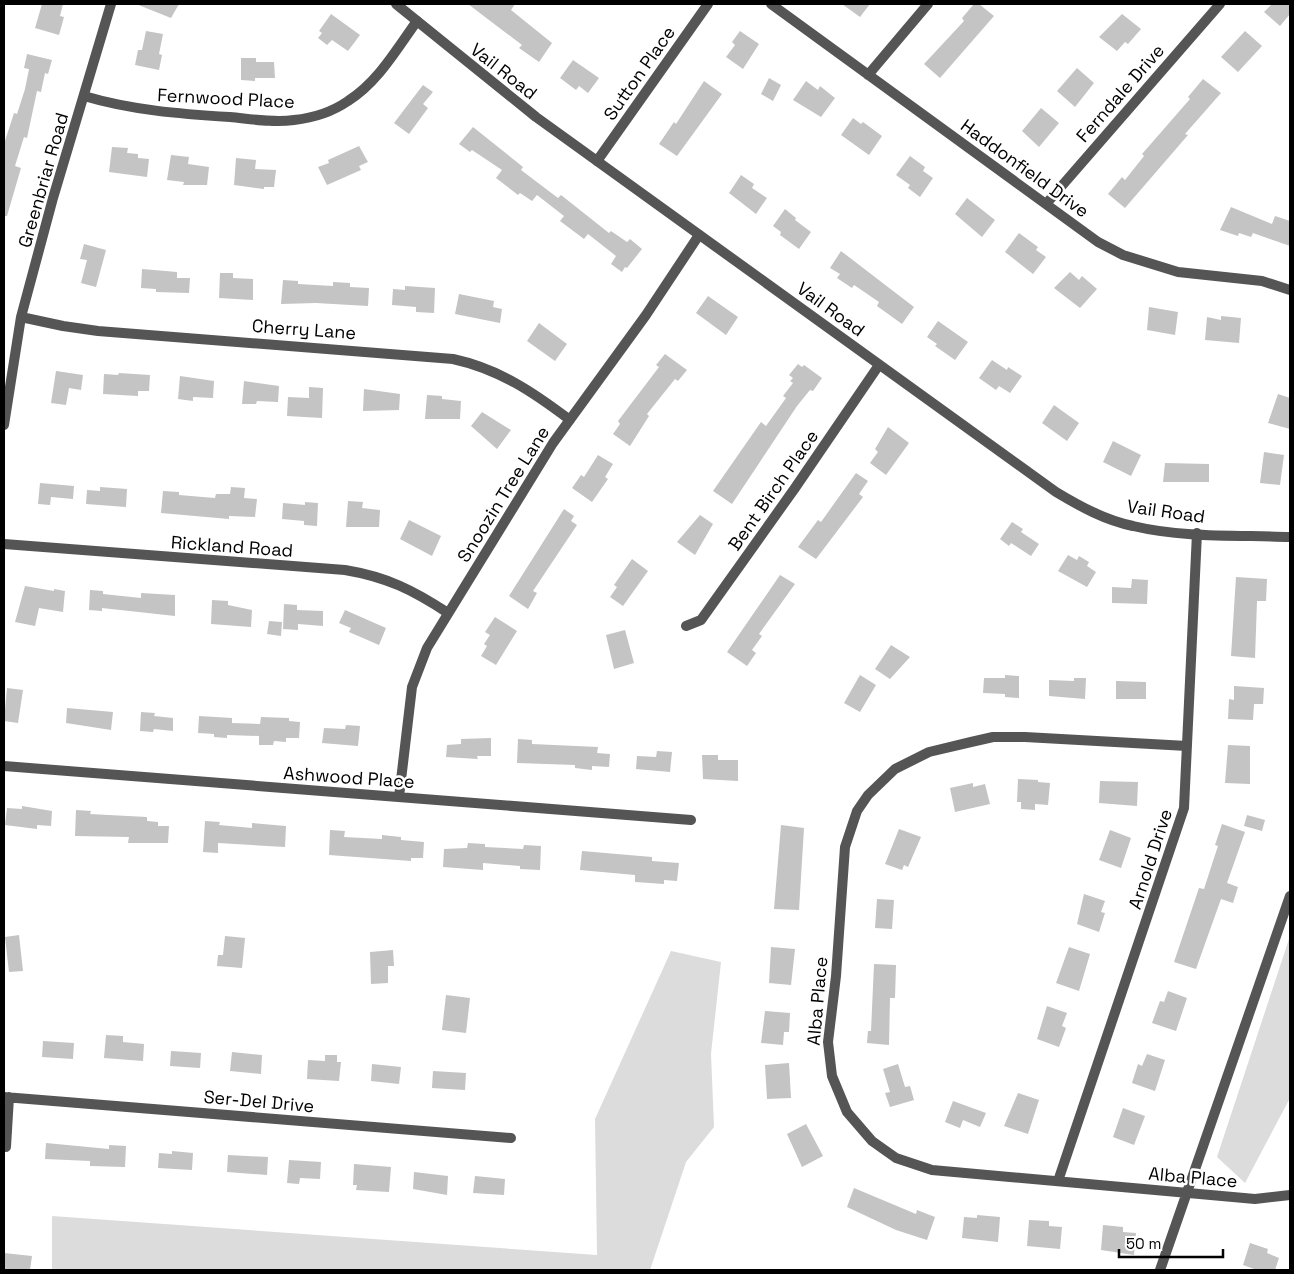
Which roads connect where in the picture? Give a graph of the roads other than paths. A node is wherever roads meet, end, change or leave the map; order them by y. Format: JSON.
{"nodes":[{"id":1,"x":111,"y":4,"type":"edge"},
{"id":2,"x":396,"y":4,"type":"edge"},
{"id":3,"x":708,"y":4,"type":"edge"},
{"id":4,"x":771,"y":4,"type":"edge"},
{"id":5,"x":928,"y":4,"type":"edge"},
{"id":6,"x":1220,"y":4,"type":"edge"},
{"id":7,"x":417,"y":21,"type":"junction"},
{"id":8,"x":868,"y":75,"type":"junction"},
{"id":9,"x":84,"y":96,"type":"junction"},
{"id":10,"x":597,"y":161,"type":"junction"},
{"id":11,"x":1046,"y":204,"type":"junction"},
{"id":12,"x":699,"y":235,"type":"junction"},
{"id":13,"x":1290,"y":290,"type":"edge"},
{"id":14,"x":21,"y":317,"type":"junction"},
{"id":15,"x":880,"y":365,"type":"junction"},
{"id":16,"x":570,"y":420,"type":"junction"},
{"id":17,"x":4,"y":425,"type":"edge"},
{"id":18,"x":1197,"y":533,"type":"junction"},
{"id":19,"x":1290,"y":537,"type":"edge"},
{"id":20,"x":4,"y":544,"type":"edge"},
{"id":21,"x":448,"y":613,"type":"junction"},
{"id":22,"x":686,"y":626,"type":"dead end"},
{"id":23,"x":1187,"y":746,"type":"junction"},
{"id":24,"x":4,"y":766,"type":"edge"},
{"id":25,"x":399,"y":797,"type":"junction"},
{"id":26,"x":691,"y":820,"type":"dead end"},
{"id":27,"x":1290,"y":896,"type":"edge"},
{"id":28,"x":6,"y":1097,"type":"edge"},
{"id":29,"x":511,"y":1138,"type":"dead end"},
{"id":30,"x":6,"y":1147,"type":"dead end"},
{"id":31,"x":1058,"y":1181,"type":"junction"},
{"id":32,"x":1186,"y":1193,"type":"junction"},
{"id":33,"x":1290,"y":1195,"type":"edge"},
{"id":34,"x":1160,"y":1270,"type":"edge"}],
"edges":[{"from":1,"to":9,"type":"street","name":"Greenbriar Road"},
{"from":2,"to":7,"type":"street","name":"Vail Road"},
{"from":3,"to":10,"type":"street","name":"Sutton Place"},
{"from":4,"to":8,"type":"street","name":"Haddonfield Drive"},
{"from":5,"to":8,"type":"street"},
{"from":6,"to":11,"type":"street","name":"Ferndale Drive"},
{"from":7,"to":9,"type":"street","name":"Fernwood Place"},
{"from":7,"to":10,"type":"street","name":"Vail Road"},
{"from":8,"to":11,"type":"street","name":"Haddonfield Drive"},
{"from":9,"to":14,"type":"street","name":"Greenbriar Road"},
{"from":10,"to":12,"type":"street","name":"Vail Road"},
{"from":11,"to":13,"type":"street","name":"Haddonfield Drive"},
{"from":12,"to":15,"type":"street","name":"Vail Road"},
{"from":12,"to":16,"type":"street","name":"Snoozin Tree Lane"},
{"from":14,"to":16,"type":"street","name":"Cherry Lane"},
{"from":14,"to":17,"type":"street","name":"Greenbriar Road"},
{"from":15,"to":18,"type":"street","name":"Vail Road"},
{"from":15,"to":22,"type":"street","name":"Bent Birch Place"},
{"from":16,"to":21,"type":"street","name":"Snoozin Tree Lane"},
{"from":18,"to":19,"type":"street","name":"Vail Road"},
{"from":18,"to":23,"type":"street","name":"Arnold Drive"},
{"from":20,"to":21,"type":"street","name":"Rickland Road"},
{"from":21,"to":25,"type":"street","name":"Snoozin Tree Lane"},
{"from":23,"to":31,"type":"street","name":"Arnold Drive"},
{"from":23,"to":31,"type":"street","name":"Alba Place"},
{"from":24,"to":25,"type":"street","name":"Ashwood Place"},
{"from":25,"to":26,"type":"street","name":"Ashwood Place"},
{"from":27,"to":32,"type":"street"},
{"from":28,"to":29,"type":"street","name":"Ser-Del Drive"},
{"from":28,"to":30,"type":"street"},
{"from":31,"to":32,"type":"street","name":"Alba Place"},
{"from":32,"to":33,"type":"street","name":"Alba Place"},
{"from":32,"to":34,"type":"street"}]}
